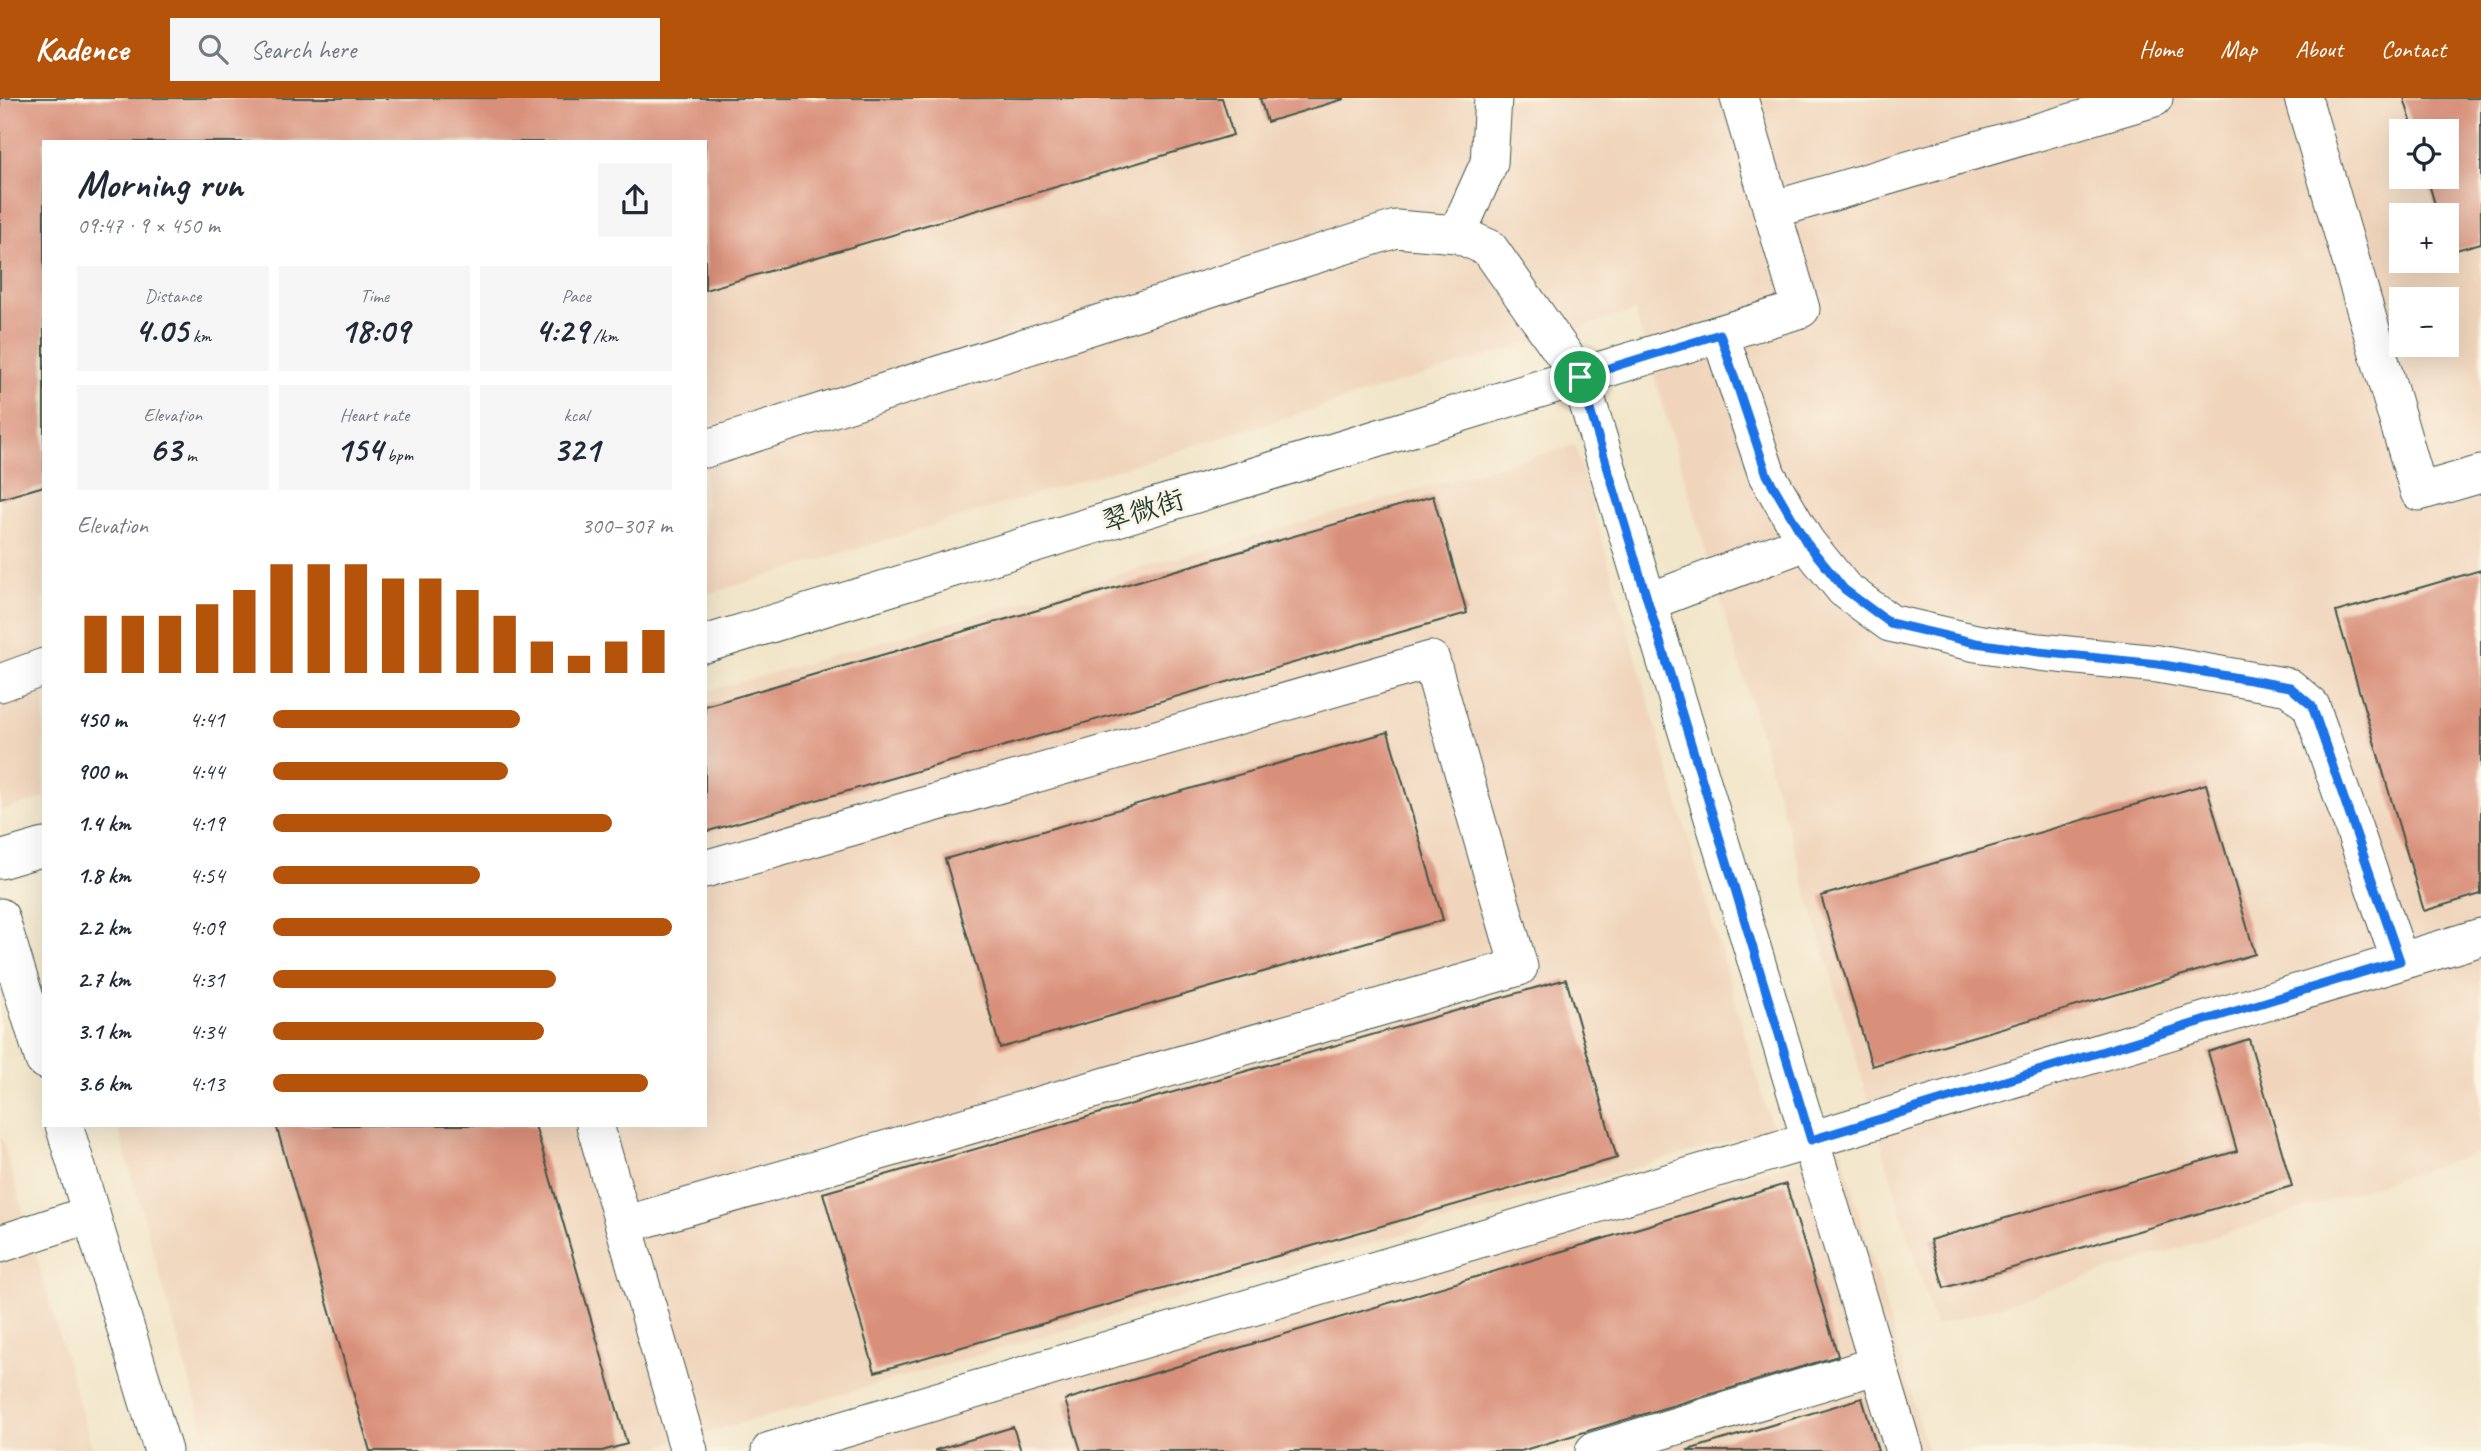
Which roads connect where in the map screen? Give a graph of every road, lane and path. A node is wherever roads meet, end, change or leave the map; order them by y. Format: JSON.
{"nodes":[{"id":1,"x":1493,"y":98,"type":"edge"},
{"id":2,"x":1739,"y":98,"type":"edge"},
{"id":3,"x":2154,"y":98,"type":"edge"},
{"id":4,"x":2303,"y":98,"type":"edge"},
{"id":5,"x":1772,"y":210,"type":"junction"},
{"id":6,"x":1457,"y":234,"type":"junction"},
{"id":7,"x":1720,"y":334,"type":"junction"},
{"id":8,"x":1580,"y":377,"type":"junction"},
{"id":9,"x":707,"y":448,"type":"edge"},
{"id":10,"x":2481,"y":474,"type":"edge"},
{"id":11,"x":1806,"y":542,"type":"junction"},
{"id":12,"x":1648,"y":602,"type":"junction"},
{"id":13,"x":707,"y":643,"type":"edge"},
{"id":14,"x":42,"y":668,"type":"edge"},
{"id":15,"x":0,"y":683,"type":"edge"},
{"id":16,"x":42,"y":848,"type":"edge"},
{"id":17,"x":0,"y":860,"type":"edge"},
{"id":18,"x":707,"y":868,"type":"edge"},
{"id":19,"x":0,"y":917,"type":"edge"},
{"id":20,"x":2481,"y":937,"type":"edge"},
{"id":21,"x":2400,"y":961,"type":"junction"},
{"id":22,"x":42,"y":1054,"type":"edge"},
{"id":23,"x":65,"y":1127,"type":"edge"},
{"id":24,"x":595,"y":1127,"type":"edge"},
{"id":25,"x":1811,"y":1140,"type":"junction"},
{"id":26,"x":91,"y":1214,"type":"junction"},
{"id":27,"x":624,"y":1225,"type":"junction"},
{"id":28,"x":0,"y":1244,"type":"edge"},
{"id":29,"x":1878,"y":1365,"type":"junction"},
{"id":30,"x":163,"y":1451,"type":"edge"},
{"id":31,"x":689,"y":1451,"type":"edge"},
{"id":32,"x":770,"y":1451,"type":"edge"},
{"id":33,"x":1594,"y":1451,"type":"edge"},
{"id":34,"x":1904,"y":1451,"type":"edge"}],
"edges":[{"from":1,"to":6,"type":"street"},
{"from":2,"to":5,"type":"street"},
{"from":3,"to":5,"type":"street"},
{"from":4,"to":10,"type":"street"},
{"from":5,"to":7,"type":"street","name":"翠微街"},
{"from":6,"to":8,"type":"street"},
{"from":6,"to":9,"type":"street"},
{"from":7,"to":8,"type":"street","name":"翠微街"},
{"from":7,"to":11,"type":"street"},
{"from":8,"to":12,"type":"street"},
{"from":8,"to":13,"type":"street","name":"翠微街"},
{"from":11,"to":12,"type":"street"},
{"from":11,"to":21,"type":"street"},
{"from":12,"to":25,"type":"street"},
{"from":14,"to":15,"type":"street"},
{"from":16,"to":17,"type":"street"},
{"from":18,"to":27,"type":"street"},
{"from":19,"to":22,"type":"street"},
{"from":20,"to":21,"type":"street"},
{"from":21,"to":25,"type":"street"},
{"from":23,"to":26,"type":"street"},
{"from":24,"to":27,"type":"street"},
{"from":25,"to":29,"type":"street"},
{"from":25,"to":32,"type":"street"},
{"from":26,"to":28,"type":"street"},
{"from":26,"to":30,"type":"street"},
{"from":27,"to":31,"type":"street"},
{"from":29,"to":33,"type":"street"},
{"from":29,"to":34,"type":"street"}]}
